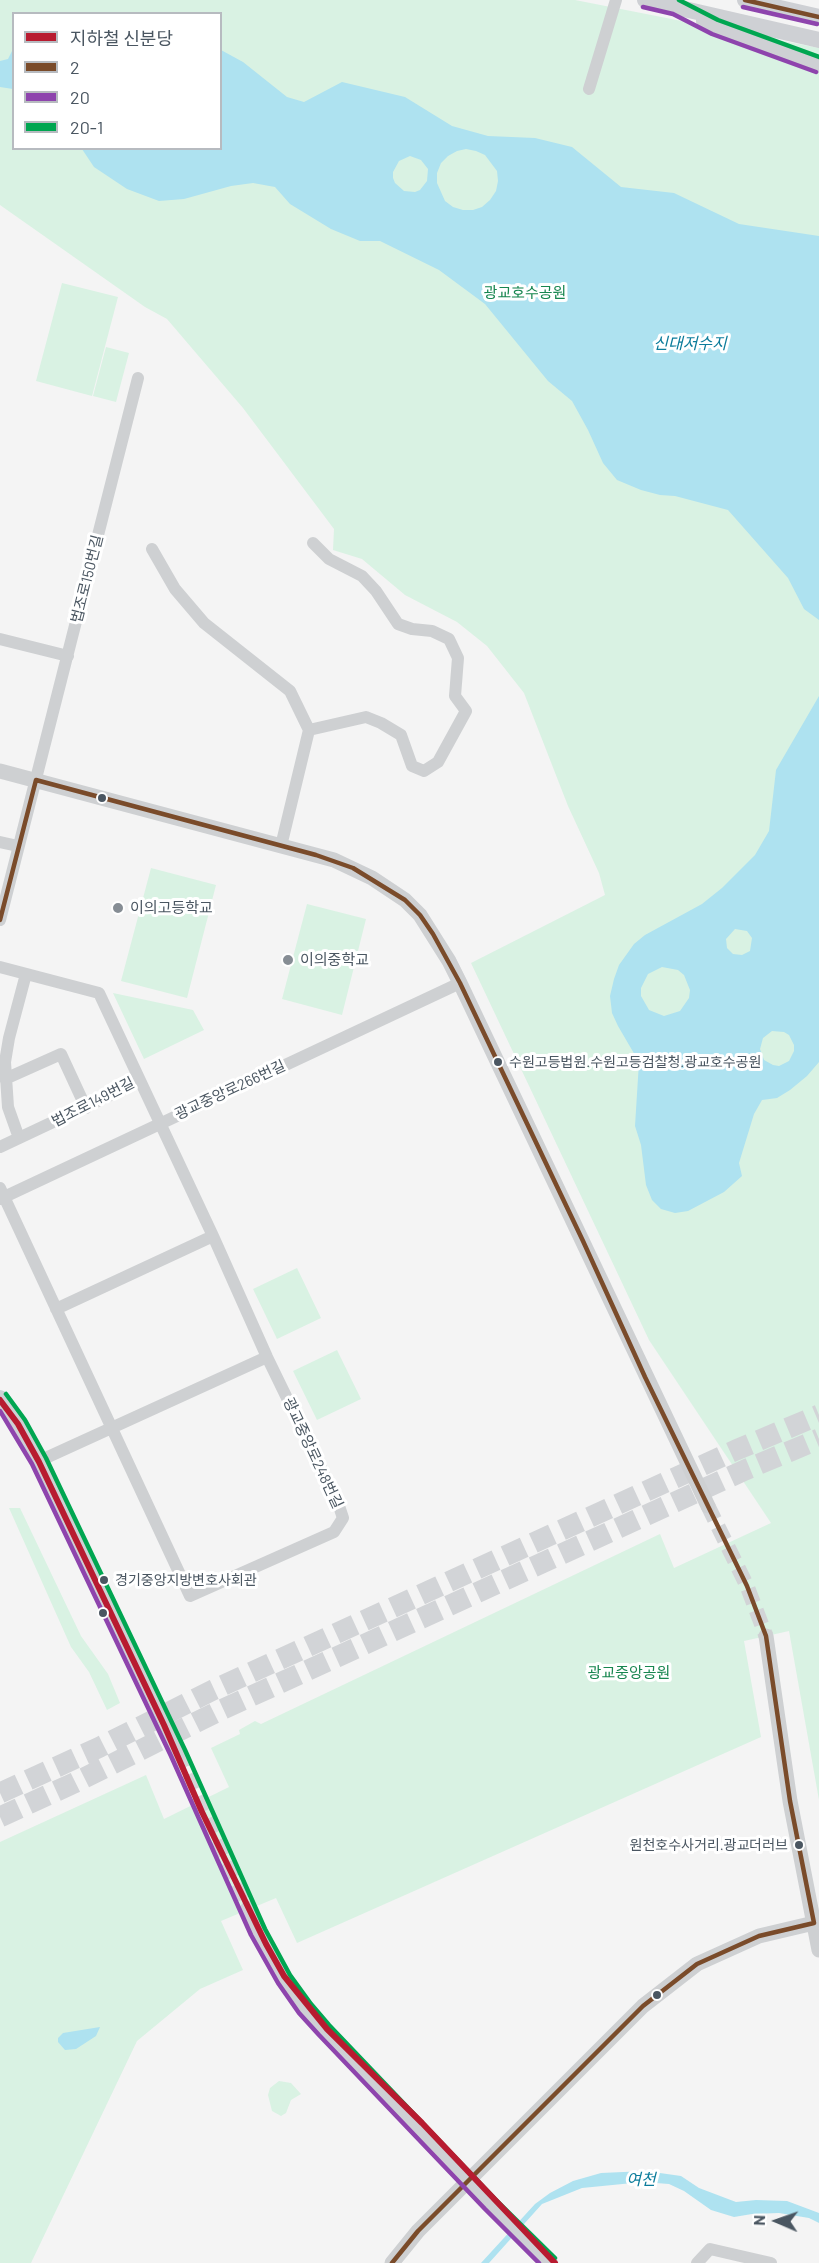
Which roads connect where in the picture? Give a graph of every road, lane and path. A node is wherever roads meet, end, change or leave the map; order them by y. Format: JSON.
{"nodes":[{"id":1,"x":616,"y":0,"type":"edge"},
{"id":2,"x":645,"y":0,"type":"edge"},
{"id":3,"x":745,"y":0,"type":"edge"},
{"id":4,"x":676,"y":7,"type":"junction"},
{"id":5,"x":819,"y":17,"type":"edge"},
{"id":6,"x":819,"y":40,"type":"edge"},
{"id":7,"x":819,"y":65,"type":"edge"},
{"id":8,"x":589,"y":89,"type":"dead end"},
{"id":9,"x":138,"y":378,"type":"dead end"},
{"id":10,"x":313,"y":543,"type":"dead end"},
{"id":11,"x":152,"y":549,"type":"dead end"},
{"id":12,"x":0,"y":639,"type":"edge"},
{"id":13,"x":68,"y":656,"type":"junction"},
{"id":14,"x":309,"y":730,"type":"junction"},
{"id":15,"x":0,"y":771,"type":"edge"},
{"id":16,"x":36,"y":780,"type":"junction"},
{"id":17,"x":0,"y":842,"type":"edge"},
{"id":18,"x":18,"y":846,"type":"junction"},
{"id":19,"x":281,"y":846,"type":"junction"},
{"id":20,"x":0,"y":920,"type":"edge"},
{"id":21,"x":0,"y":967,"type":"edge"},
{"id":22,"x":26,"y":974,"type":"junction"},
{"id":23,"x":460,"y":983,"type":"junction"},
{"id":24,"x":5,"y":1079,"type":"junction"},
{"id":25,"x":140,"y":1081,"type":"junction"},
{"id":26,"x":86,"y":1108,"type":"junction"},
{"id":27,"x":160,"y":1123,"type":"junction"},
{"id":28,"x":19,"y":1138,"type":"junction"},
{"id":29,"x":0,"y":1148,"type":"edge"},
{"id":30,"x":1,"y":1195,"type":"edge"},
{"id":31,"x":213,"y":1236,"type":"junction"},
{"id":32,"x":56,"y":1309,"type":"junction"},
{"id":33,"x":267,"y":1357,"type":"junction"},
{"id":34,"x":0,"y":1398,"type":"edge"},
{"id":35,"x":112,"y":1429,"type":"junction"},
{"id":36,"x":39,"y":1461,"type":"junction"},
{"id":37,"x":708,"y":1506,"type":"tunnel mouth"},
{"id":38,"x":766,"y":1636,"type":"tunnel mouth"},
{"id":39,"x":178,"y":1753,"type":"tunnel mouth"},
{"id":40,"x":249,"y":1909,"type":"tunnel mouth"},
{"id":41,"x":814,"y":1923,"type":"junction"},
{"id":42,"x":819,"y":1950,"type":"edge"},
{"id":43,"x":470,"y":2181,"type":"junction"},
{"id":44,"x":392,"y":2263,"type":"edge"},
{"id":45,"x":550,"y":2263,"type":"edge"},
{"id":46,"x":696,"y":2263,"type":"edge"},
{"id":47,"x":771,"y":2263,"type":"edge"}],
"edges":[{"from":1,"to":8,"type":"street"},
{"from":2,"to":4,"type":"main road"},
{"from":3,"to":5,"type":"main road"},
{"from":4,"to":6,"type":"main road"},
{"from":4,"to":7,"type":"main road"},
{"from":9,"to":13,"type":"street","name":"법조로150번길"},
{"from":10,"to":14,"type":"street"},
{"from":11,"to":14,"type":"street"},
{"from":12,"to":13,"type":"street"},
{"from":13,"to":16,"type":"street","name":"법조로150번길"},
{"from":14,"to":19,"type":"street"},
{"from":15,"to":16,"type":"street"},
{"from":16,"to":18,"type":"street"},
{"from":16,"to":19,"type":"street"},
{"from":17,"to":18,"type":"street"},
{"from":18,"to":20,"type":"street"},
{"from":19,"to":23,"type":"street"},
{"from":21,"to":22,"type":"street","name":"법조로149번길"},
{"from":22,"to":24,"type":"street"},
{"from":22,"to":25,"type":"street","name":"법조로149번길"},
{"from":23,"to":27,"type":"street","name":"광교중앙로266번길"},
{"from":23,"to":37,"type":"street"},
{"from":24,"to":26,"type":"street"},
{"from":24,"to":28,"type":"street"},
{"from":25,"to":26,"type":"street","name":"법조로149번길"},
{"from":25,"to":27,"type":"street","name":"광교중앙로248번길"},
{"from":26,"to":28,"type":"street","name":"법조로149번길"},
{"from":27,"to":30,"type":"street","name":"광교중앙로266번길"},
{"from":27,"to":31,"type":"street","name":"광교중앙로248번길"},
{"from":28,"to":29,"type":"street","name":"법조로149번길"},
{"from":30,"to":32,"type":"street","name":"광교중앙로248번길"},
{"from":31,"to":32,"type":"street"},
{"from":31,"to":33,"type":"street","name":"광교중앙로248번길"},
{"from":32,"to":35,"type":"street","name":"광교중앙로248번길"},
{"from":33,"to":35,"type":"street"},
{"from":33,"to":35,"type":"street","name":"광교중앙로248번길"},
{"from":34,"to":36,"type":"main road"},
{"from":35,"to":36,"type":"street"},
{"from":36,"to":39,"type":"main road"},
{"from":38,"to":41,"type":"street"},
{"from":40,"to":43,"type":"main road"},
{"from":41,"to":42,"type":"street"},
{"from":41,"to":43,"type":"street"},
{"from":43,"to":44,"type":"street"},
{"from":43,"to":45,"type":"main road"},
{"from":46,"to":47,"type":"street"}]}
